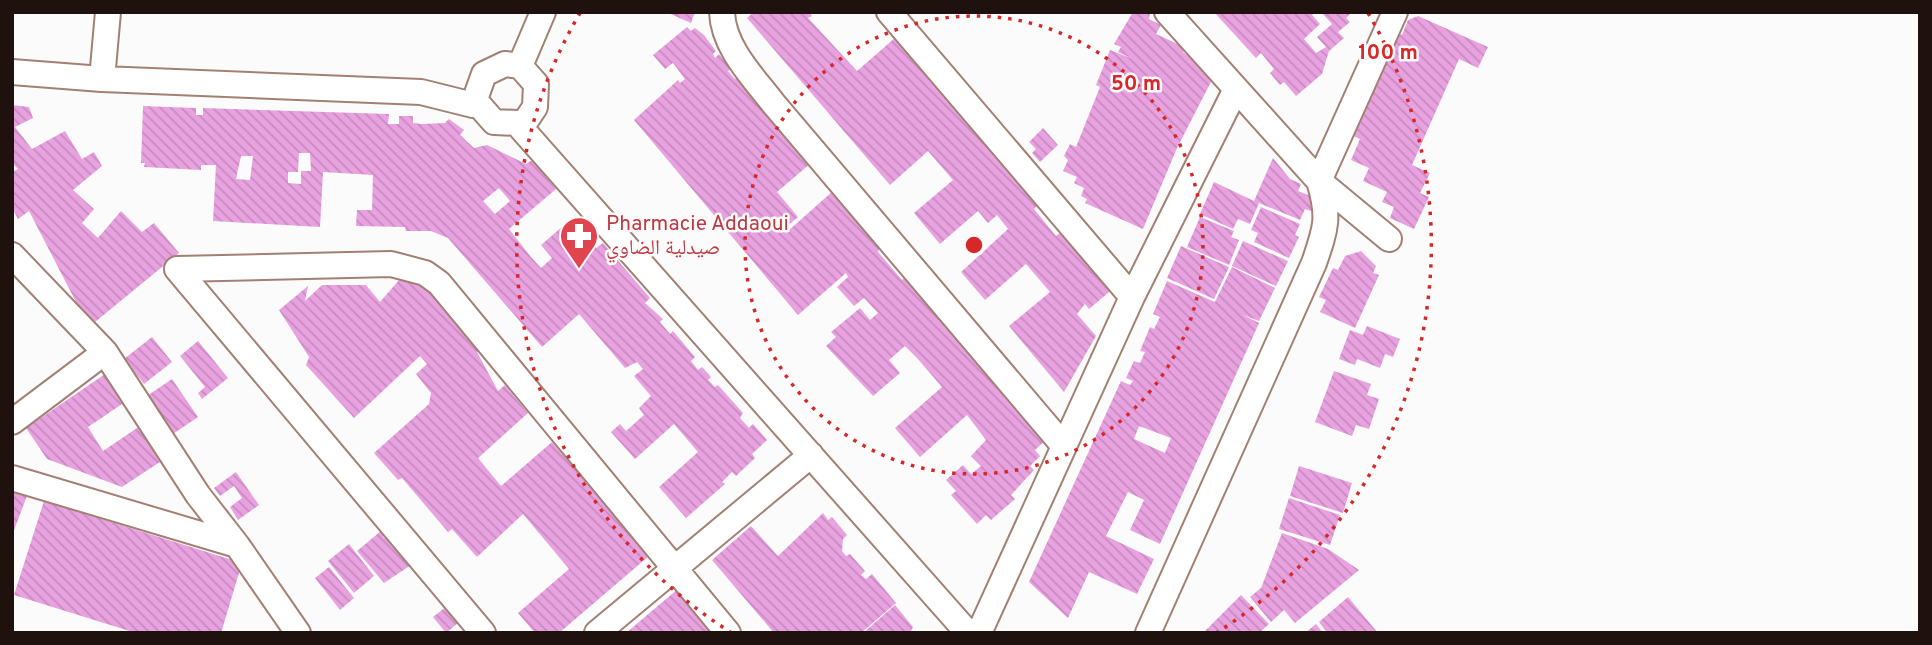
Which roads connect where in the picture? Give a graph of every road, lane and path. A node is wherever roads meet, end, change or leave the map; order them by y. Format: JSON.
{"nodes":[{"id":1,"x":107,"y":12,"type":"edge"},
{"id":2,"x":543,"y":12,"type":"edge"},
{"id":3,"x":722,"y":12,"type":"edge"},
{"id":4,"x":889,"y":12,"type":"edge"},
{"id":5,"x":1167,"y":12,"type":"edge"},
{"id":6,"x":1395,"y":12,"type":"edge"},
{"id":7,"x":520,"y":66,"type":"junction"},
{"id":8,"x":12,"y":72,"type":"edge"},
{"id":9,"x":102,"y":79,"type":"junction"},
{"id":10,"x":1235,"y":91,"type":"junction"},
{"id":11,"x":473,"y":105,"type":"junction"},
{"id":12,"x":521,"y":128,"type":"junction"},
{"id":13,"x":1319,"y":181,"type":"junction"},
{"id":14,"x":1389,"y":239,"type":"dead end"},
{"id":15,"x":12,"y":255,"type":"edge"},
{"id":16,"x":1132,"y":297,"type":"junction"},
{"id":17,"x":105,"y":352,"type":"junction"},
{"id":18,"x":12,"y":422,"type":"edge"},
{"id":19,"x":1063,"y":445,"type":"junction"},
{"id":20,"x":811,"y":454,"type":"junction"},
{"id":21,"x":12,"y":478,"type":"edge"},
{"id":22,"x":237,"y":545,"type":"junction"},
{"id":23,"x":675,"y":569,"type":"junction"},
{"id":24,"x":298,"y":633,"type":"edge"},
{"id":25,"x":483,"y":633,"type":"edge"},
{"id":26,"x":597,"y":633,"type":"edge"},
{"id":27,"x":728,"y":633,"type":"edge"},
{"id":28,"x":968,"y":633,"type":"edge"},
{"id":29,"x":979,"y":633,"type":"edge"},
{"id":30,"x":1148,"y":633,"type":"edge"}],
"edges":[{"from":1,"to":9,"type":"street"},
{"from":2,"to":7,"type":"street"},
{"from":3,"to":19,"type":"street"},
{"from":4,"to":16,"type":"street"},
{"from":5,"to":10,"type":"street"},
{"from":6,"to":13,"type":"street"},
{"from":7,"to":11,"type":"street"},
{"from":7,"to":12,"type":"street"},
{"from":8,"to":9,"type":"street"},
{"from":9,"to":11,"type":"street"},
{"from":10,"to":13,"type":"street"},
{"from":10,"to":16,"type":"street"},
{"from":11,"to":12,"type":"street"},
{"from":12,"to":20,"type":"street"},
{"from":13,"to":14,"type":"street"},
{"from":13,"to":30,"type":"street"},
{"from":15,"to":17,"type":"street"},
{"from":16,"to":19,"type":"street"},
{"from":17,"to":18,"type":"street"},
{"from":17,"to":22,"type":"street"},
{"from":19,"to":29,"type":"street"},
{"from":20,"to":23,"type":"street"},
{"from":20,"to":28,"type":"street"},
{"from":21,"to":22,"type":"street"},
{"from":22,"to":24,"type":"street"},
{"from":23,"to":25,"type":"street"},
{"from":23,"to":26,"type":"street"},
{"from":23,"to":27,"type":"street"}]}
